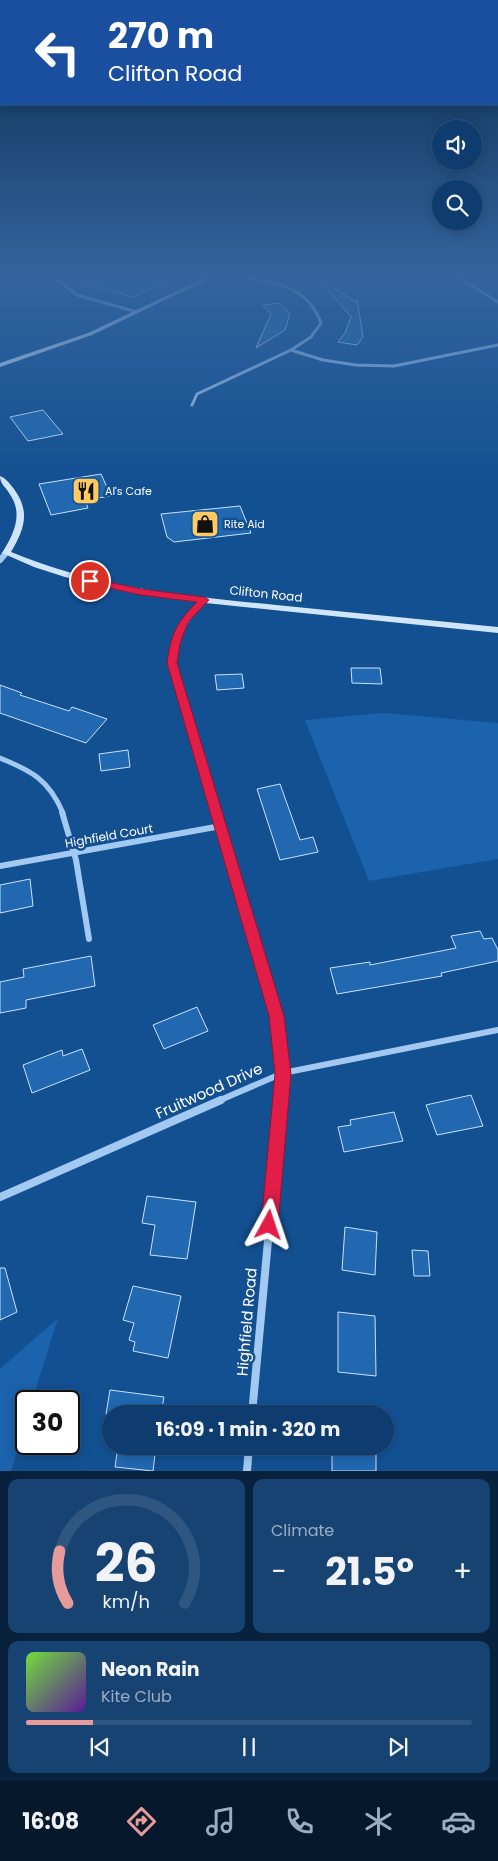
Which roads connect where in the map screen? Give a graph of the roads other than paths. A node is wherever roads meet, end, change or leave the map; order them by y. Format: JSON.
{"nodes":[{"id":1,"x":53,"y":347,"type":"edge"},
{"id":2,"x":296,"y":347,"type":"edge"},
{"id":3,"x":490,"y":347,"type":"edge"},
{"id":4,"x":291,"y":350,"type":"junction"},
{"id":5,"x":0,"y":365,"type":"edge"},
{"id":6,"x":192,"y":405,"type":"dead end"},
{"id":7,"x":0,"y":478,"type":"edge"},
{"id":8,"x":3,"y":557,"type":"edge"},
{"id":9,"x":204,"y":600,"type":"junction"},
{"id":10,"x":498,"y":630,"type":"edge"},
{"id":11,"x":0,"y":758,"type":"edge"},
{"id":12,"x":221,"y":826,"type":"junction"},
{"id":13,"x":74,"y":852,"type":"junction"},
{"id":14,"x":0,"y":866,"type":"edge"},
{"id":15,"x":89,"y":939,"type":"dead end"},
{"id":16,"x":498,"y":1030,"type":"edge"},
{"id":17,"x":283,"y":1074,"type":"junction"},
{"id":18,"x":0,"y":1198,"type":"edge"},
{"id":19,"x":253,"y":1405,"type":"edge"},
{"id":20,"x":248,"y":1455,"type":"edge"},
{"id":21,"x":247,"y":1471,"type":"edge"}],
"edges":[{"from":1,"to":5,"type":"main road"},
{"from":2,"to":4,"type":"street"},
{"from":3,"to":4,"type":"street"},
{"from":4,"to":6,"type":"street"},
{"from":7,"to":8,"type":"main road"},
{"from":8,"to":9,"type":"main road","name":"Clifton Road"},
{"from":9,"to":10,"type":"main road","name":"Clifton Road"},
{"from":9,"to":12,"type":"street","name":"Highfield Road"},
{"from":11,"to":13,"type":"street"},
{"from":12,"to":13,"type":"street","name":"Highfield Court"},
{"from":12,"to":17,"type":"street","name":"Highfield Road"},
{"from":13,"to":14,"type":"street","name":"Highfield Court"},
{"from":13,"to":15,"type":"street"},
{"from":16,"to":17,"type":"street","name":"Fruitwood Drive"},
{"from":17,"to":18,"type":"street","name":"Fruitwood Drive"},
{"from":17,"to":19,"type":"street","name":"Highfield Road"},
{"from":20,"to":21,"type":"street"}]}
